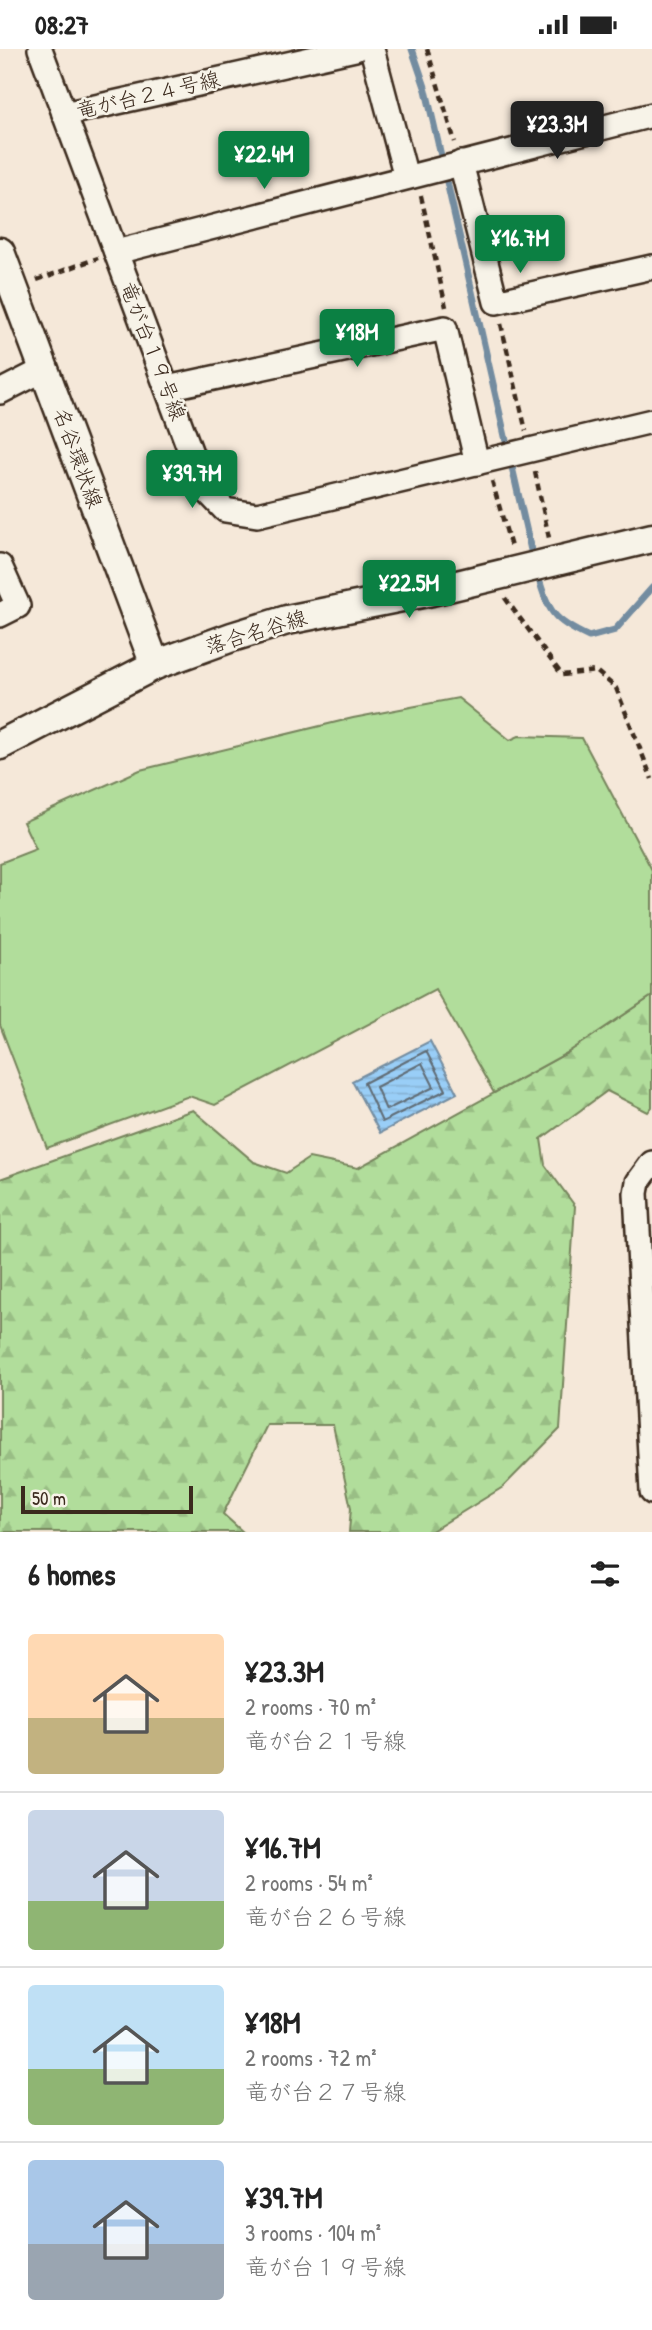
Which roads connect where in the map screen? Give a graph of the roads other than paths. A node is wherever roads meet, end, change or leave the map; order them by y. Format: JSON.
{"nodes":[{"id":1,"x":40,"y":49,"type":"edge"},
{"id":2,"x":355,"y":49,"type":"edge"},
{"id":3,"x":372,"y":49,"type":"edge"},
{"id":4,"x":64,"y":114,"type":"junction"},
{"id":5,"x":652,"y":115,"type":"edge"},
{"id":6,"x":456,"y":165,"type":"junction"},
{"id":7,"x":414,"y":176,"type":"junction"},
{"id":8,"x":0,"y":252,"type":"edge"},
{"id":9,"x":116,"y":252,"type":"junction"},
{"id":10,"x":652,"y":267,"type":"edge"},
{"id":11,"x":45,"y":369,"type":"junction"},
{"id":12,"x":167,"y":388,"type":"junction"},
{"id":13,"x":0,"y":392,"type":"edge"},
{"id":14,"x":652,"y":421,"type":"edge"},
{"id":15,"x":477,"y":463,"type":"junction"},
{"id":16,"x":652,"y":538,"type":"edge"},
{"id":17,"x":0,"y":566,"type":"edge"},
{"id":18,"x":0,"y":615,"type":"edge"},
{"id":19,"x":155,"y":665,"type":"junction"},
{"id":20,"x":0,"y":745,"type":"edge"},
{"id":21,"x":652,"y":1163,"type":"edge"},
{"id":22,"x":645,"y":1230,"type":"edge"},
{"id":23,"x":652,"y":1492,"type":"edge"}],
"edges":[{"from":1,"to":4,"type":"street","name":"竜が台１９号線"},
{"from":2,"to":4,"type":"street","name":"竜が台２４号線"},
{"from":3,"to":7,"type":"street"},
{"from":4,"to":9,"type":"street","name":"竜が台１９号線"},
{"from":5,"to":6,"type":"street"},
{"from":6,"to":7,"type":"street"},
{"from":6,"to":10,"type":"street"},
{"from":7,"to":9,"type":"street"},
{"from":8,"to":11,"type":"street","name":"名谷環状線"},
{"from":9,"to":12,"type":"street","name":"竜が台１９号線"},
{"from":11,"to":13,"type":"street"},
{"from":11,"to":19,"type":"street","name":"名谷環状線"},
{"from":12,"to":15,"type":"street","name":"竜が台１９号線"},
{"from":12,"to":15,"type":"street"},
{"from":14,"to":15,"type":"street","name":"竜が台１９号線"},
{"from":16,"to":19,"type":"street","name":"落合名谷線"},
{"from":17,"to":18,"type":"street"},
{"from":19,"to":20,"type":"street","name":"落合名谷線"},
{"from":21,"to":22,"type":"street"},
{"from":22,"to":23,"type":"street"}]}
